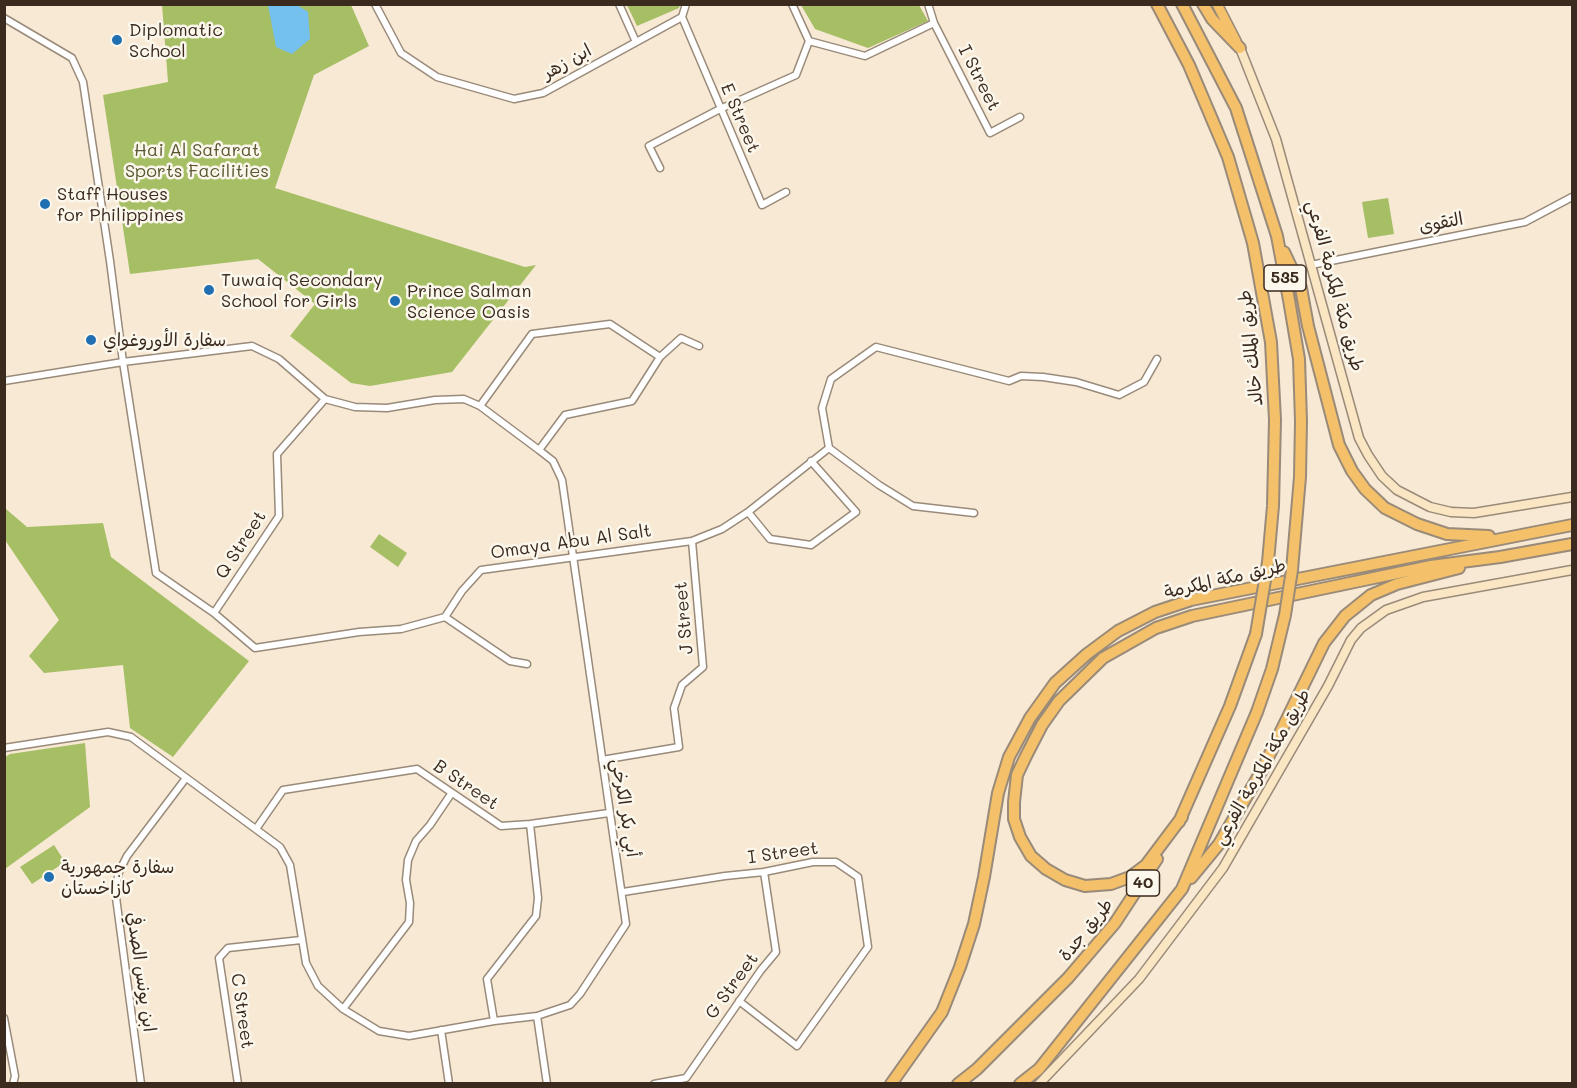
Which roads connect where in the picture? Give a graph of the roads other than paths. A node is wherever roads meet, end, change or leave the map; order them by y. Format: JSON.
{"nodes":[{"id":1,"x":375,"y":4,"type":"edge"},
{"id":2,"x":619,"y":4,"type":"edge"},
{"id":3,"x":686,"y":4,"type":"edge"},
{"id":4,"x":792,"y":4,"type":"edge"},
{"id":5,"x":928,"y":4,"type":"edge"},
{"id":6,"x":1157,"y":4,"type":"edge"},
{"id":7,"x":1182,"y":4,"type":"edge"},
{"id":8,"x":1203,"y":4,"type":"edge"},
{"id":9,"x":1217,"y":4,"type":"edge"},
{"id":10,"x":682,"y":17,"type":"junction"},
{"id":11,"x":4,"y":18,"type":"edge"},
{"id":12,"x":934,"y":23,"type":"junction"},
{"id":13,"x":809,"y":41,"type":"junction"},
{"id":14,"x":636,"y":42,"type":"junction"},
{"id":15,"x":1240,"y":48,"type":"junction"},
{"id":16,"x":720,"y":109,"type":"junction"},
{"id":17,"x":1020,"y":117,"type":"dead end"},
{"id":18,"x":660,"y":168,"type":"dead end"},
{"id":19,"x":786,"y":192,"type":"dead end"},
{"id":20,"x":1572,"y":197,"type":"edge"},
{"id":21,"x":1277,"y":236,"type":"junction"},
{"id":22,"x":1311,"y":265,"type":"junction"},
{"id":23,"x":699,"y":346,"type":"dead end"},
{"id":24,"x":660,"y":357,"type":"junction"},
{"id":25,"x":1157,"y":359,"type":"dead end"},
{"id":26,"x":123,"y":362,"type":"junction"},
{"id":27,"x":4,"y":381,"type":"edge"},
{"id":28,"x":325,"y":399,"type":"junction"},
{"id":29,"x":480,"y":406,"type":"junction"},
{"id":30,"x":829,"y":448,"type":"junction"},
{"id":31,"x":539,"y":450,"type":"junction"},
{"id":32,"x":811,"y":461,"type":"junction"},
{"id":33,"x":1572,"y":497,"type":"edge"},
{"id":34,"x":748,"y":512,"type":"junction"},
{"id":35,"x":974,"y":513,"type":"dead end"},
{"id":36,"x":1572,"y":525,"type":"edge"},
{"id":37,"x":1531,"y":534,"type":"junction"},
{"id":38,"x":692,"y":541,"type":"junction"},
{"id":39,"x":1572,"y":544,"type":"edge"},
{"id":40,"x":573,"y":557,"type":"junction"},
{"id":41,"x":1500,"y":557,"type":"junction"},
{"id":42,"x":1268,"y":562,"type":"joint"},
{"id":43,"x":1292,"y":570,"type":"joint"},
{"id":44,"x":1572,"y":570,"type":"edge"},
{"id":45,"x":214,"y":613,"type":"junction"},
{"id":46,"x":445,"y":617,"type":"junction"},
{"id":47,"x":1256,"y":634,"type":"joint"},
{"id":48,"x":527,"y":664,"type":"dead end"},
{"id":49,"x":5,"y":745,"type":"edge"},
{"id":50,"x":602,"y":760,"type":"junction"},
{"id":51,"x":186,"y":778,"type":"junction"},
{"id":52,"x":451,"y":794,"type":"junction"},
{"id":53,"x":609,"y":813,"type":"junction"},
{"id":54,"x":1182,"y":817,"type":"junction"},
{"id":55,"x":530,"y":824,"type":"junction"},
{"id":56,"x":256,"y":829,"type":"junction"},
{"id":57,"x":764,"y":872,"type":"junction"},
{"id":58,"x":1182,"y":890,"type":"junction"},
{"id":59,"x":623,"y":892,"type":"junction"},
{"id":60,"x":302,"y":940,"type":"junction"},
{"id":61,"x":739,"y":1001,"type":"junction"},
{"id":62,"x":343,"y":1009,"type":"junction"},
{"id":63,"x":537,"y":1016,"type":"junction"},
{"id":64,"x":4,"y":1018,"type":"edge"},
{"id":65,"x":494,"y":1021,"type":"junction"},
{"id":66,"x":441,"y":1030,"type":"junction"},
{"id":67,"x":13,"y":1083,"type":"edge"},
{"id":68,"x":141,"y":1083,"type":"edge"},
{"id":69,"x":238,"y":1083,"type":"edge"},
{"id":70,"x":449,"y":1083,"type":"edge"},
{"id":71,"x":547,"y":1083,"type":"edge"},
{"id":72,"x":654,"y":1083,"type":"edge"},
{"id":73,"x":891,"y":1083,"type":"edge"},
{"id":74,"x":958,"y":1083,"type":"edge"},
{"id":75,"x":1020,"y":1083,"type":"edge"},
{"id":76,"x":1039,"y":1083,"type":"edge"}],
"edges":[{"from":1,"to":14,"type":"street","name":"ابن زهر"},
{"from":2,"to":14,"type":"street"},
{"from":3,"to":10,"type":"street"},
{"from":4,"to":13,"type":"street"},
{"from":5,"to":12,"type":"street","name":"I Street"},
{"from":6,"to":42,"type":"highway","name":"طريق الملك خالد","number":"535"},
{"from":7,"to":21,"type":"highway","number":"535"},
{"from":8,"to":15,"type":"highway"},
{"from":9,"to":15,"type":"main road"},
{"from":10,"to":14,"type":"street","name":"ابن زهر"},
{"from":10,"to":16,"type":"street","name":"E Street"},
{"from":11,"to":26,"type":"street"},
{"from":12,"to":13,"type":"street"},
{"from":12,"to":17,"type":"street","name":"I Street"},
{"from":13,"to":16,"type":"street"},
{"from":15,"to":22,"type":"street","name":"طريق مكة المكرمة الفرعي"},
{"from":16,"to":18,"type":"street"},
{"from":16,"to":19,"type":"street","name":"E Street"},
{"from":20,"to":22,"type":"street","name":"التقوى"},
{"from":21,"to":37,"type":"highway"},
{"from":21,"to":43,"type":"highway","number":"535"},
{"from":22,"to":33,"type":"street","name":"طريق مكة المكرمة الفرعي"},
{"from":23,"to":24,"type":"street"},
{"from":24,"to":29,"type":"street"},
{"from":24,"to":31,"type":"street"},
{"from":25,"to":30,"type":"street"},
{"from":26,"to":27,"type":"street","name":"أبي بكر الكرخي"},
{"from":26,"to":28,"type":"street","name":"أبي بكر الكرخي"},
{"from":26,"to":45,"type":"street"},
{"from":28,"to":29,"type":"street","name":"أبي بكر الكرخي"},
{"from":28,"to":45,"type":"street","name":"Q Street"},
{"from":29,"to":31,"type":"street","name":"أبي بكر الكرخي"},
{"from":30,"to":32,"type":"street","name":"Omaya Abu Al Salt"},
{"from":30,"to":35,"type":"street"},
{"from":31,"to":40,"type":"street","name":"أبي بكر الكرخي"},
{"from":32,"to":34,"type":"street","name":"Omaya Abu Al Salt"},
{"from":32,"to":34,"type":"street"},
{"from":34,"to":38,"type":"street","name":"Omaya Abu Al Salt"},
{"from":36,"to":37,"type":"highway","name":"طريق مكة المكرمة"},
{"from":37,"to":73,"type":"highway","name":"طريق مكة المكرمة"},
{"from":38,"to":40,"type":"street","name":"Omaya Abu Al Salt"},
{"from":38,"to":50,"type":"street","name":"J Street"},
{"from":39,"to":41,"type":"highway","name":"طريق مكة المكرمة"},
{"from":40,"to":46,"type":"street","name":"Omaya Abu Al Salt"},
{"from":40,"to":50,"type":"street","name":"أبي بكر الكرخي"},
{"from":41,"to":54,"type":"highway","name":"طريق مكة المكرمة"},
{"from":41,"to":58,"type":"highway"},
{"from":42,"to":47,"type":"highway","name":"طريق الملك خالد","number":"40","bridge":true},
{"from":43,"to":58,"type":"highway","number":"40","bridge":true},
{"from":44,"to":76,"type":"street","name":"طريق مكة المكرمة الفرعي"},
{"from":45,"to":46,"type":"street"},
{"from":46,"to":48,"type":"street"},
{"from":47,"to":54,"type":"highway","name":"طريق جدة","number":"40"},
{"from":49,"to":51,"type":"street","name":"أبي بكر الكرخي"},
{"from":50,"to":53,"type":"street","name":"أبي بكر الكرخي"},
{"from":51,"to":56,"type":"street","name":"أبي بكر الكرخي"},
{"from":51,"to":68,"type":"street","name":"ابن يونس الصدفي"},
{"from":52,"to":55,"type":"street","name":"B Street"},
{"from":52,"to":56,"type":"street","name":"B Street"},
{"from":52,"to":62,"type":"street"},
{"from":53,"to":55,"type":"street","name":"B Street"},
{"from":53,"to":59,"type":"street","name":"أبي بكر الكرخي"},
{"from":54,"to":74,"type":"highway","name":"طريق جدة","number":"40"},
{"from":55,"to":65,"type":"street"},
{"from":56,"to":60,"type":"street","name":"أبي بكر الكرخي"},
{"from":57,"to":59,"type":"street","name":"I Street"},
{"from":57,"to":61,"type":"street","name":"G Street"},
{"from":57,"to":61,"type":"street","name":"I Street"},
{"from":58,"to":75,"type":"highway","number":"40"},
{"from":59,"to":63,"type":"street","name":"أبي بكر الكرخي"},
{"from":60,"to":62,"type":"street","name":"أبي بكر الكرخي"},
{"from":60,"to":69,"type":"street","name":"C Street"},
{"from":61,"to":72,"type":"street","name":"G Street"},
{"from":62,"to":66,"type":"street","name":"أبي بكر الكرخي"},
{"from":63,"to":65,"type":"street","name":"أبي بكر الكرخي"},
{"from":63,"to":71,"type":"street"},
{"from":64,"to":67,"type":"street"},
{"from":65,"to":66,"type":"street","name":"أبي بكر الكرخي"},
{"from":66,"to":70,"type":"street"}]}
